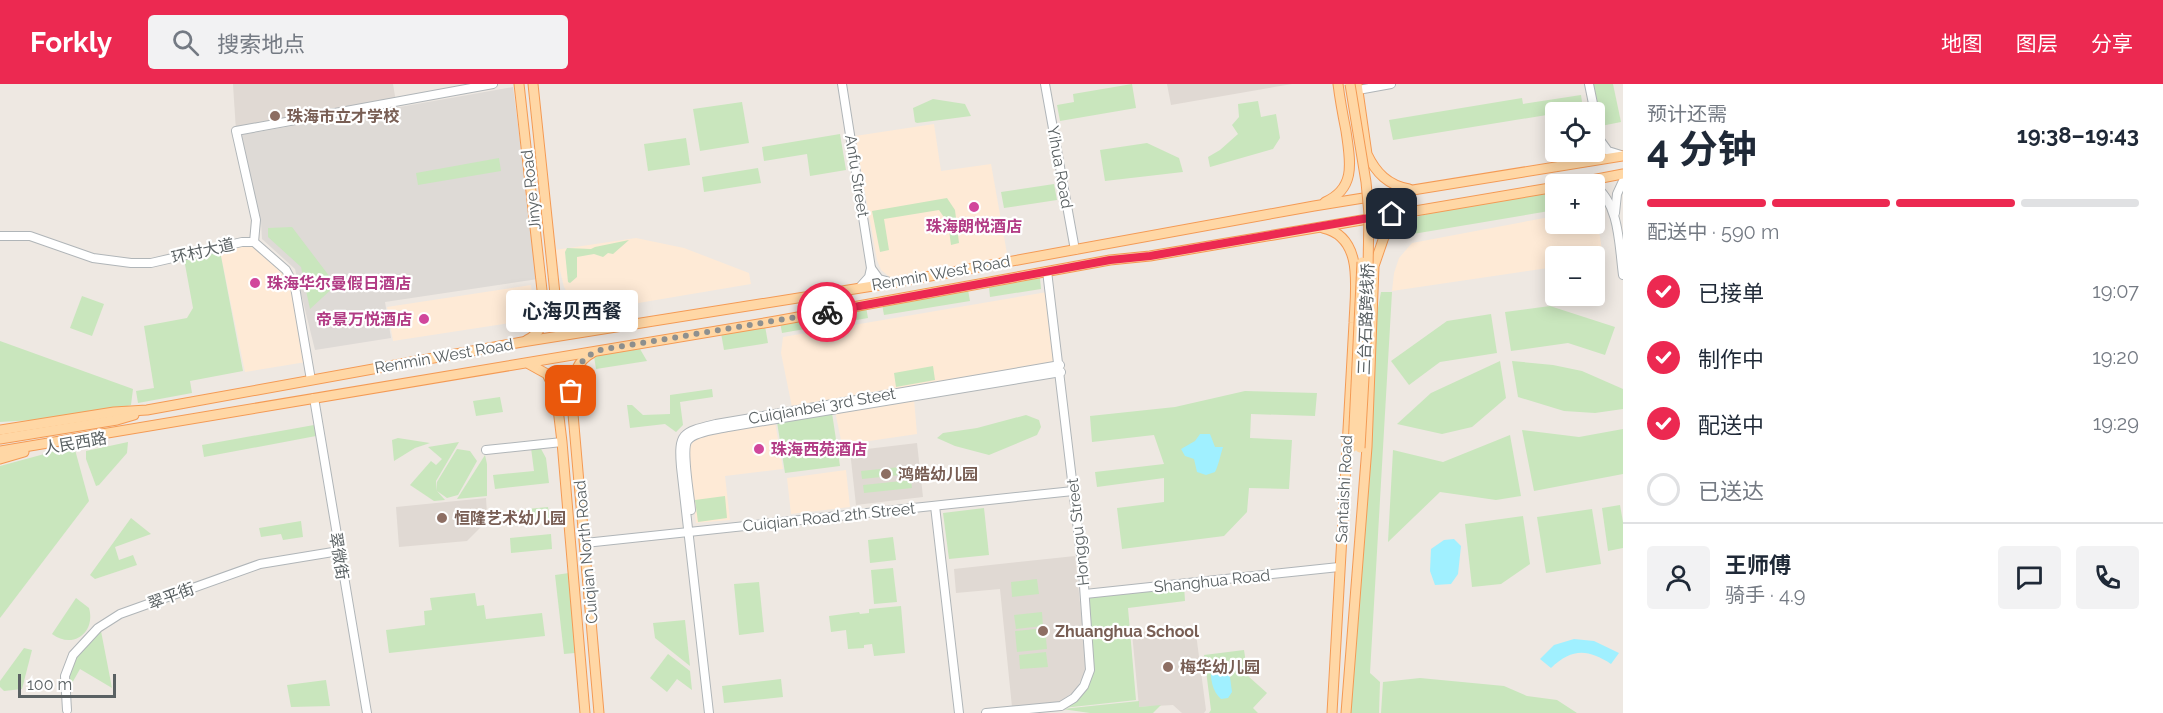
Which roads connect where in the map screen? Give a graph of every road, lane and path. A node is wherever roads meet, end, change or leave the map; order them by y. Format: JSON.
{"nodes":[{"id":1,"x":493,"y":84,"type":"edge"},
{"id":2,"x":519,"y":84,"type":"edge"},
{"id":3,"x":533,"y":84,"type":"edge"},
{"id":4,"x":842,"y":84,"type":"edge"},
{"id":5,"x":1046,"y":84,"type":"edge"},
{"id":6,"x":1338,"y":84,"type":"edge"},
{"id":7,"x":1344,"y":84,"type":"edge"},
{"id":8,"x":1391,"y":84,"type":"edge"},
{"id":9,"x":1589,"y":84,"type":"edge"},
{"id":10,"x":1355,"y":86,"type":"edge"},
{"id":11,"x":1593,"y":102,"type":"edge"},
{"id":12,"x":1605,"y":146,"type":"edge"},
{"id":13,"x":1623,"y":156,"type":"edge"},
{"id":14,"x":1582,"y":163,"type":"joint"},
{"id":15,"x":1569,"y":165,"type":"junction"},
{"id":16,"x":1570,"y":174,"type":"edge"},
{"id":17,"x":1623,"y":174,"type":"edge"},
{"id":18,"x":1605,"y":180,"type":"edge"},
{"id":19,"x":1623,"y":181,"type":"edge"},
{"id":20,"x":1545,"y":189,"type":"edge"},
{"id":21,"x":1417,"y":190,"type":"junction"},
{"id":22,"x":1605,"y":196,"type":"edge"},
{"id":23,"x":1314,"y":206,"type":"junction"},
{"id":24,"x":1420,"y":210,"type":"junction"},
{"id":25,"x":1615,"y":224,"type":"junction"},
{"id":26,"x":1318,"y":227,"type":"junction"},
{"id":27,"x":0,"y":236,"type":"edge"},
{"id":28,"x":1131,"y":239,"type":"junction"},
{"id":29,"x":254,"y":242,"type":"junction"},
{"id":30,"x":1075,"y":250,"type":"junction"},
{"id":31,"x":1134,"y":257,"type":"junction"},
{"id":32,"x":872,"y":268,"type":"junction"},
{"id":33,"x":1047,"y":271,"type":"junction"},
{"id":34,"x":1623,"y":275,"type":"edge"},
{"id":35,"x":892,"y":283,"type":"junction"},
{"id":36,"x":860,"y":287,"type":"junction"},
{"id":37,"x":597,"y":330,"type":"junction"},
{"id":38,"x":522,"y":342,"type":"junction"},
{"id":39,"x":600,"y":350,"type":"junction"},
{"id":40,"x":524,"y":363,"type":"junction"},
{"id":41,"x":1060,"y":368,"type":"junction"},
{"id":42,"x":311,"y":380,"type":"junction"},
{"id":43,"x":295,"y":384,"type":"joint"},
{"id":44,"x":314,"y":398,"type":"junction"},
{"id":45,"x":297,"y":400,"type":"joint"},
{"id":46,"x":147,"y":410,"type":"junction"},
{"id":47,"x":150,"y":426,"type":"junction"},
{"id":48,"x":0,"y":430,"type":"edge"},
{"id":49,"x":0,"y":439,"type":"edge"},
{"id":50,"x":562,"y":442,"type":"junction"},
{"id":51,"x":1356,"y":447,"type":"junction"},
{"id":52,"x":486,"y":450,"type":"dead end"},
{"id":53,"x":0,"y":451,"type":"edge"},
{"id":54,"x":0,"y":459,"type":"edge"},
{"id":55,"x":1345,"y":480,"type":"junction"},
{"id":56,"x":1365,"y":480,"type":"junction"},
{"id":57,"x":1073,"y":491,"type":"junction"},
{"id":58,"x":935,"y":506,"type":"junction"},
{"id":59,"x":690,"y":532,"type":"junction"},
{"id":60,"x":585,"y":543,"type":"junction"},
{"id":61,"x":339,"y":551,"type":"junction"},
{"id":62,"x":1339,"y":567,"type":"junction"},
{"id":63,"x":1085,"y":594,"type":"junction"},
{"id":64,"x":67,"y":710,"type":"dead end"},
{"id":65,"x":367,"y":713,"type":"edge"},
{"id":66,"x":585,"y":713,"type":"edge"},
{"id":67,"x":599,"y":713,"type":"edge"},
{"id":68,"x":709,"y":713,"type":"edge"},
{"id":69,"x":959,"y":713,"type":"edge"},
{"id":70,"x":986,"y":713,"type":"edge"},
{"id":71,"x":1332,"y":713,"type":"edge"},
{"id":72,"x":1346,"y":713,"type":"edge"}],
"edges":[{"from":1,"to":29,"type":"street"},
{"from":2,"to":38,"type":"main road","name":"Jinye Road"},
{"from":3,"to":37,"type":"main road","name":"Jinye Road"},
{"from":4,"to":32,"type":"street","name":"Anfu Street"},
{"from":5,"to":30,"type":"street","name":"Yihua Road"},
{"from":6,"to":23,"type":"main road"},
{"from":7,"to":51,"type":"main road","name":"三台石路跨线桥","bridge":true},
{"from":8,"to":10,"type":"street"},
{"from":9,"to":11,"type":"street"},
{"from":10,"to":21,"type":"main road"},
{"from":10,"to":51,"type":"main road","name":"三台石路跨线桥","bridge":true},
{"from":12,"to":13,"type":"street"},
{"from":13,"to":14,"type":"main road","name":"Renmin West Road"},
{"from":14,"to":15,"type":"main road","name":"Renmin West Road"},
{"from":15,"to":16,"type":"main road"},
{"from":15,"to":21,"type":"main road","name":"Renmin West Road"},
{"from":17,"to":18,"type":"main road"},
{"from":19,"to":25,"type":"street"},
{"from":20,"to":24,"type":"main road","name":"Renmin West Road"},
{"from":21,"to":23,"type":"main road","name":"Renmin West Road"},
{"from":22,"to":25,"type":"street"},
{"from":23,"to":28,"type":"main road","name":"Renmin West Road"},
{"from":24,"to":26,"type":"main road","name":"Renmin West Road"},
{"from":24,"to":56,"type":"main road","name":"Santaishi Road"},
{"from":25,"to":34,"type":"street"},
{"from":26,"to":31,"type":"main road","name":"Renmin West Road"},
{"from":26,"to":55,"type":"main road","name":"Santaishi Road"},
{"from":27,"to":29,"type":"street","name":"环村大道"},
{"from":28,"to":30,"type":"main road","name":"Renmin West Road"},
{"from":28,"to":31,"type":"main road"},
{"from":29,"to":42,"type":"street","name":"环村大道"},
{"from":30,"to":35,"type":"main road","name":"Renmin West Road"},
{"from":31,"to":33,"type":"main road","name":"Renmin West Road"},
{"from":32,"to":35,"type":"street"},
{"from":32,"to":36,"type":"street"},
{"from":33,"to":39,"type":"main road","name":"Renmin West Road"},
{"from":33,"to":41,"type":"street","name":"Honggu Street"},
{"from":35,"to":36,"type":"main road","name":"Renmin West Road"},
{"from":36,"to":37,"type":"main road","name":"Renmin West Road"},
{"from":37,"to":38,"type":"main road","name":"Renmin West Road"},
{"from":38,"to":42,"type":"main road","name":"Renmin West Road"},
{"from":39,"to":40,"type":"main road","name":"Renmin West Road"},
{"from":39,"to":60,"type":"main road","name":"Cuiqian North Road"},
{"from":40,"to":44,"type":"main road","name":"Renmin West Road"},
{"from":40,"to":50,"type":"main road","name":"Cuiqian North Road"},
{"from":41,"to":57,"type":"street","name":"Honggu Street"},
{"from":41,"to":59,"type":"street"},
{"from":42,"to":43,"type":"main road","name":"Renmin West Road"},
{"from":43,"to":46,"type":"main road","name":"人民西路"},
{"from":44,"to":45,"type":"main road","name":"Renmin West Road"},
{"from":44,"to":61,"type":"street","name":"翠微街"},
{"from":45,"to":47,"type":"main road","name":"人民西路"},
{"from":46,"to":48,"type":"main road","name":"人民西路"},
{"from":46,"to":49,"type":"main road","name":"人民西路"},
{"from":47,"to":53,"type":"main road","name":"人民西路"},
{"from":47,"to":54,"type":"main road","name":"人民西路"},
{"from":50,"to":52,"type":"street"},
{"from":50,"to":66,"type":"main road","name":"Cuiqian North Road"},
{"from":51,"to":55,"type":"main road"},
{"from":51,"to":56,"type":"main road"},
{"from":55,"to":62,"type":"main road","name":"Santaishi Road"},
{"from":56,"to":72,"type":"main road","name":"Santaishi Road"},
{"from":57,"to":58,"type":"street","name":"Cuiqian Road 2th Street"},
{"from":57,"to":63,"type":"street","name":"Honggu Street"},
{"from":58,"to":59,"type":"street","name":"Cuiqian Road 2th Street"},
{"from":58,"to":69,"type":"street"},
{"from":59,"to":60,"type":"street","name":"Cuiqian Road 2th Street"},
{"from":59,"to":68,"type":"street"},
{"from":60,"to":67,"type":"main road","name":"Cuiqian North Road"},
{"from":61,"to":64,"type":"street","name":"翠平街"},
{"from":61,"to":65,"type":"street","name":"翠微街"},
{"from":62,"to":63,"type":"street","name":"Shanghua Road"},
{"from":62,"to":71,"type":"main road","name":"Santaishi Road"},
{"from":63,"to":70,"type":"street","name":"Honggu Street"}]}
